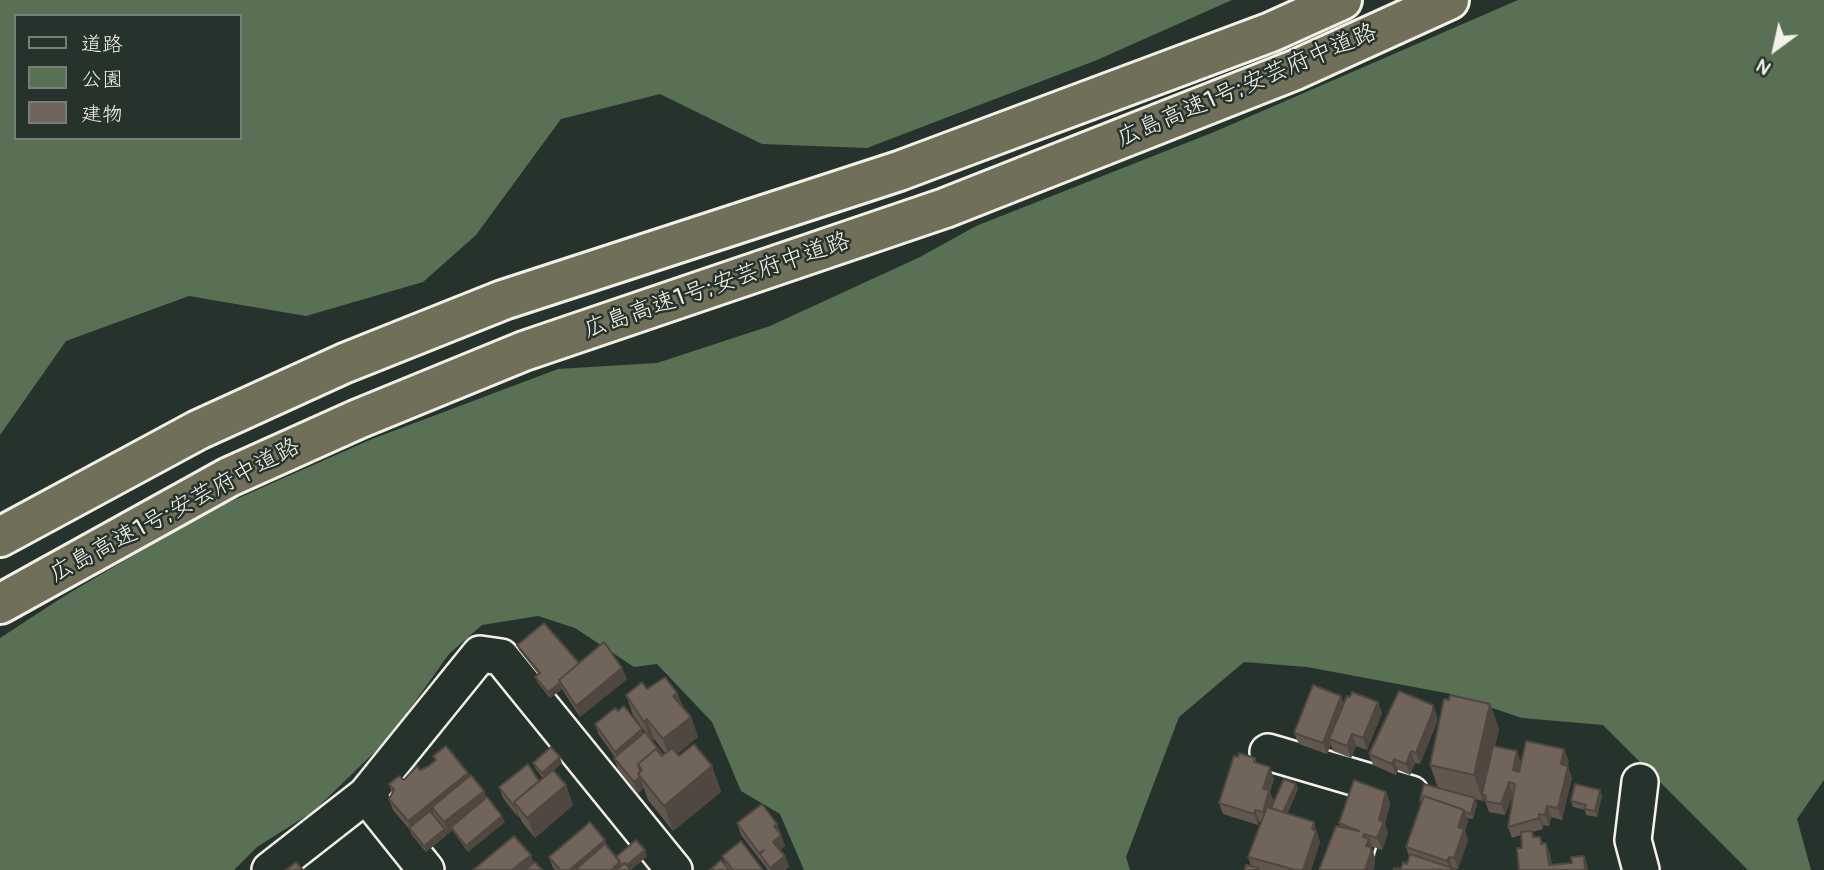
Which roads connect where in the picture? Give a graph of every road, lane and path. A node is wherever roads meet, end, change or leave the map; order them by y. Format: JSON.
{"nodes":[{"id":1,"x":1342,"y":0,"type":"edge"},
{"id":2,"x":1449,"y":0,"type":"edge"},
{"id":3,"x":0,"y":537,"type":"edge"},
{"id":4,"x":0,"y":604,"type":"edge"},
{"id":5,"x":1268,"y":752,"type":"dead end"},
{"id":6,"x":1640,"y":782,"type":"dead end"},
{"id":7,"x":366,"y":795,"type":"junction"},
{"id":8,"x":270,"y":870,"type":"edge"},
{"id":9,"x":426,"y":870,"type":"edge"},
{"id":10,"x":674,"y":870,"type":"edge"},
{"id":11,"x":1389,"y":870,"type":"edge"},
{"id":12,"x":1641,"y":870,"type":"edge"}],
"edges":[{"from":1,"to":3,"type":"highway","name":"広島高速1号;安芸府中道路"},
{"from":2,"to":4,"type":"highway","name":"広島高速1号;安芸府中道路"},
{"from":5,"to":11,"type":"street"},
{"from":6,"to":12,"type":"street"},
{"from":7,"to":8,"type":"street"},
{"from":7,"to":9,"type":"street"},
{"from":7,"to":10,"type":"street"}]}
